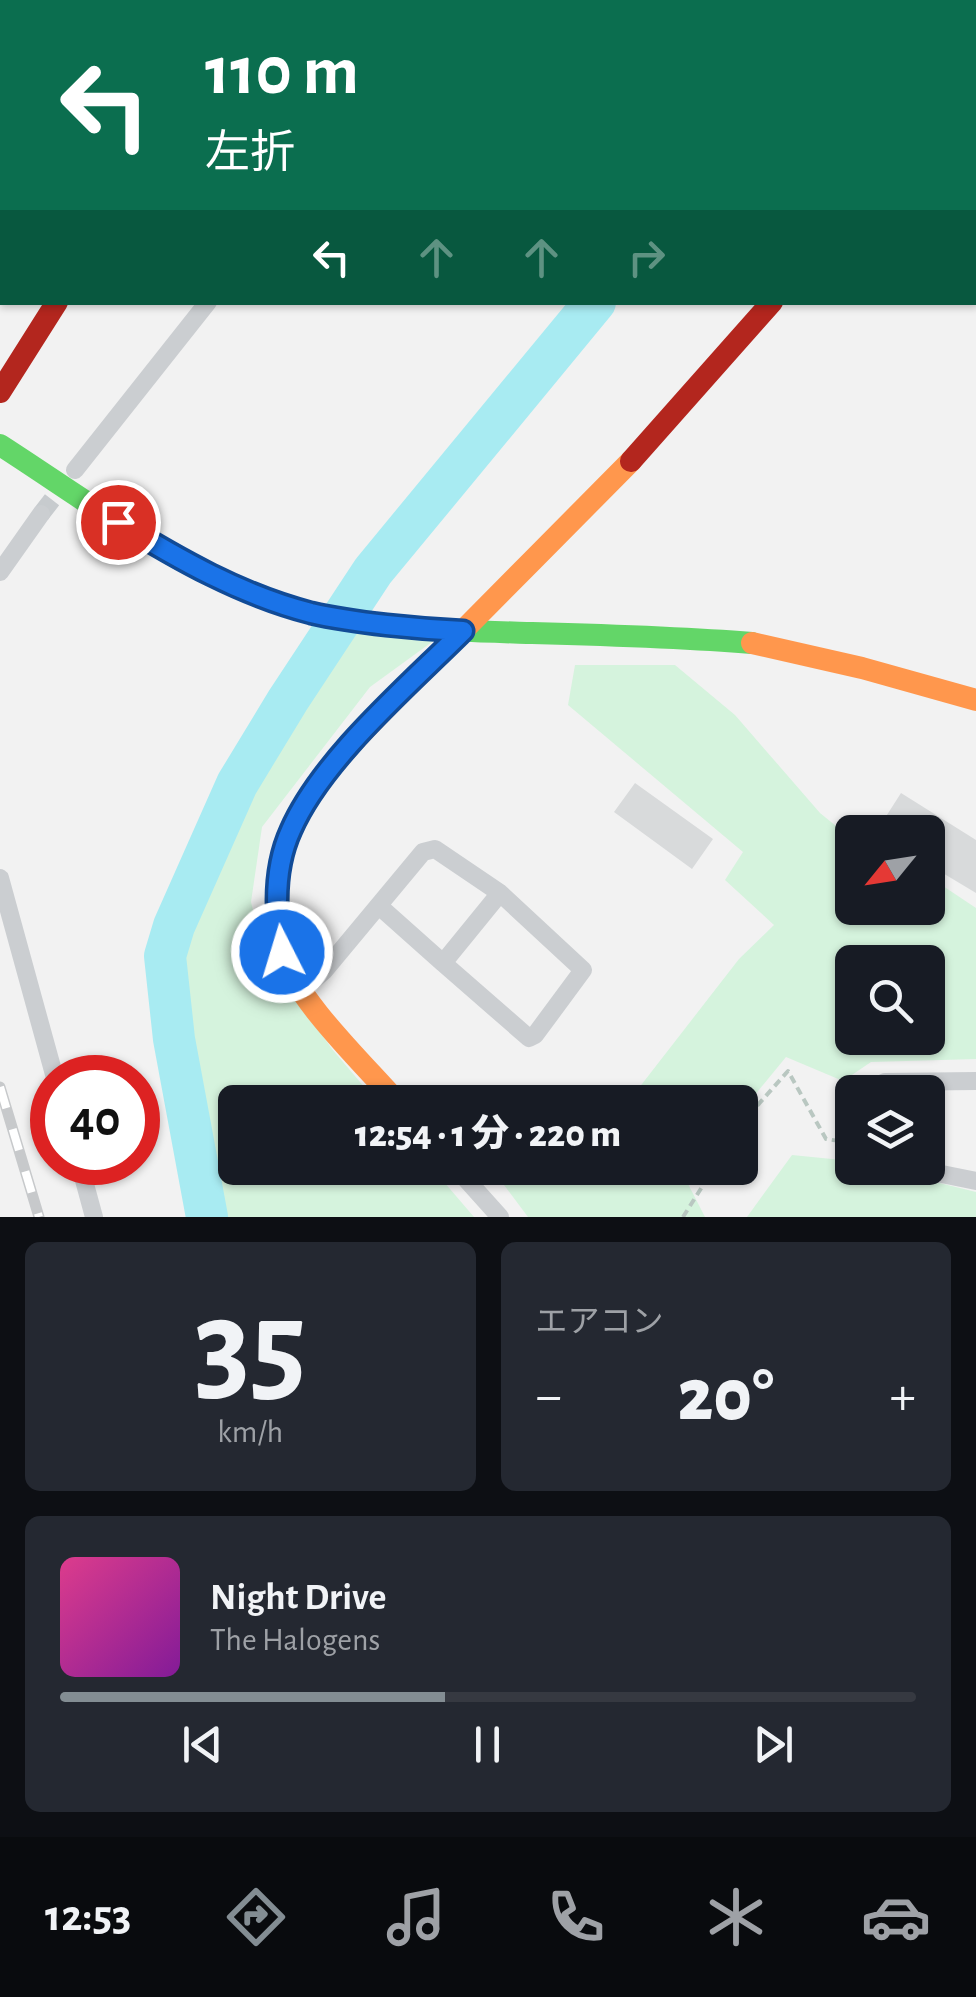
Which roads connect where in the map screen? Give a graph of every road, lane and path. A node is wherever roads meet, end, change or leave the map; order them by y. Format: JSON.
{"nodes":[{"id":1,"x":55,"y":305,"type":"edge"},
{"id":2,"x":206,"y":305,"type":"edge"},
{"id":3,"x":769,"y":305,"type":"edge"},
{"id":4,"x":0,"y":392,"type":"edge"},
{"id":5,"x":0,"y":445,"type":"edge"},
{"id":6,"x":75,"y":470,"type":"tunnel mouth"},
{"id":7,"x":41,"y":514,"type":"tunnel mouth"},
{"id":8,"x":0,"y":572,"type":"edge"},
{"id":9,"x":463,"y":631,"type":"junction"},
{"id":10,"x":976,"y":700,"type":"edge"},
{"id":11,"x":0,"y":878,"type":"edge"},
{"id":12,"x":500,"y":893,"type":"junction"},
{"id":13,"x":379,"y":906,"type":"junction"},
{"id":14,"x":443,"y":962,"type":"junction"},
{"id":15,"x":300,"y":991,"type":"junction"},
{"id":16,"x":50,"y":1055,"type":"edge"},
{"id":17,"x":945,"y":1082,"type":"edge"},
{"id":18,"x":976,"y":1082,"type":"edge"},
{"id":19,"x":382,"y":1085,"type":"edge"},
{"id":20,"x":758,"y":1105,"type":"edge"},
{"id":21,"x":835,"y":1140,"type":"edge"},
{"id":22,"x":945,"y":1175,"type":"edge"},
{"id":23,"x":976,"y":1181,"type":"edge"},
{"id":24,"x":85,"y":1185,"type":"edge"},
{"id":25,"x":471,"y":1185,"type":"edge"},
{"id":26,"x":703,"y":1185,"type":"edge"},
{"id":27,"x":94,"y":1217,"type":"edge"},
{"id":28,"x":500,"y":1217,"type":"edge"},
{"id":29,"x":683,"y":1217,"type":"edge"}],
"edges":[{"from":1,"to":4,"type":"main road"},
{"from":2,"to":6,"type":"street"},
{"from":3,"to":9,"type":"main road"},
{"from":5,"to":9,"type":"main road"},
{"from":7,"to":8,"type":"street"},
{"from":9,"to":10,"type":"main road"},
{"from":9,"to":15,"type":"main road"},
{"from":11,"to":16,"type":"street"},
{"from":12,"to":13,"type":"street"},
{"from":12,"to":14,"type":"street"},
{"from":12,"to":14,"type":"street"},
{"from":13,"to":14,"type":"street"},
{"from":13,"to":15,"type":"street"},
{"from":15,"to":19,"type":"main road"},
{"from":17,"to":18,"type":"street"},
{"from":20,"to":21,"type":"path"},
{"from":22,"to":23,"type":"street"},
{"from":24,"to":27,"type":"street"},
{"from":25,"to":28,"type":"street"},
{"from":26,"to":29,"type":"path"}]}
